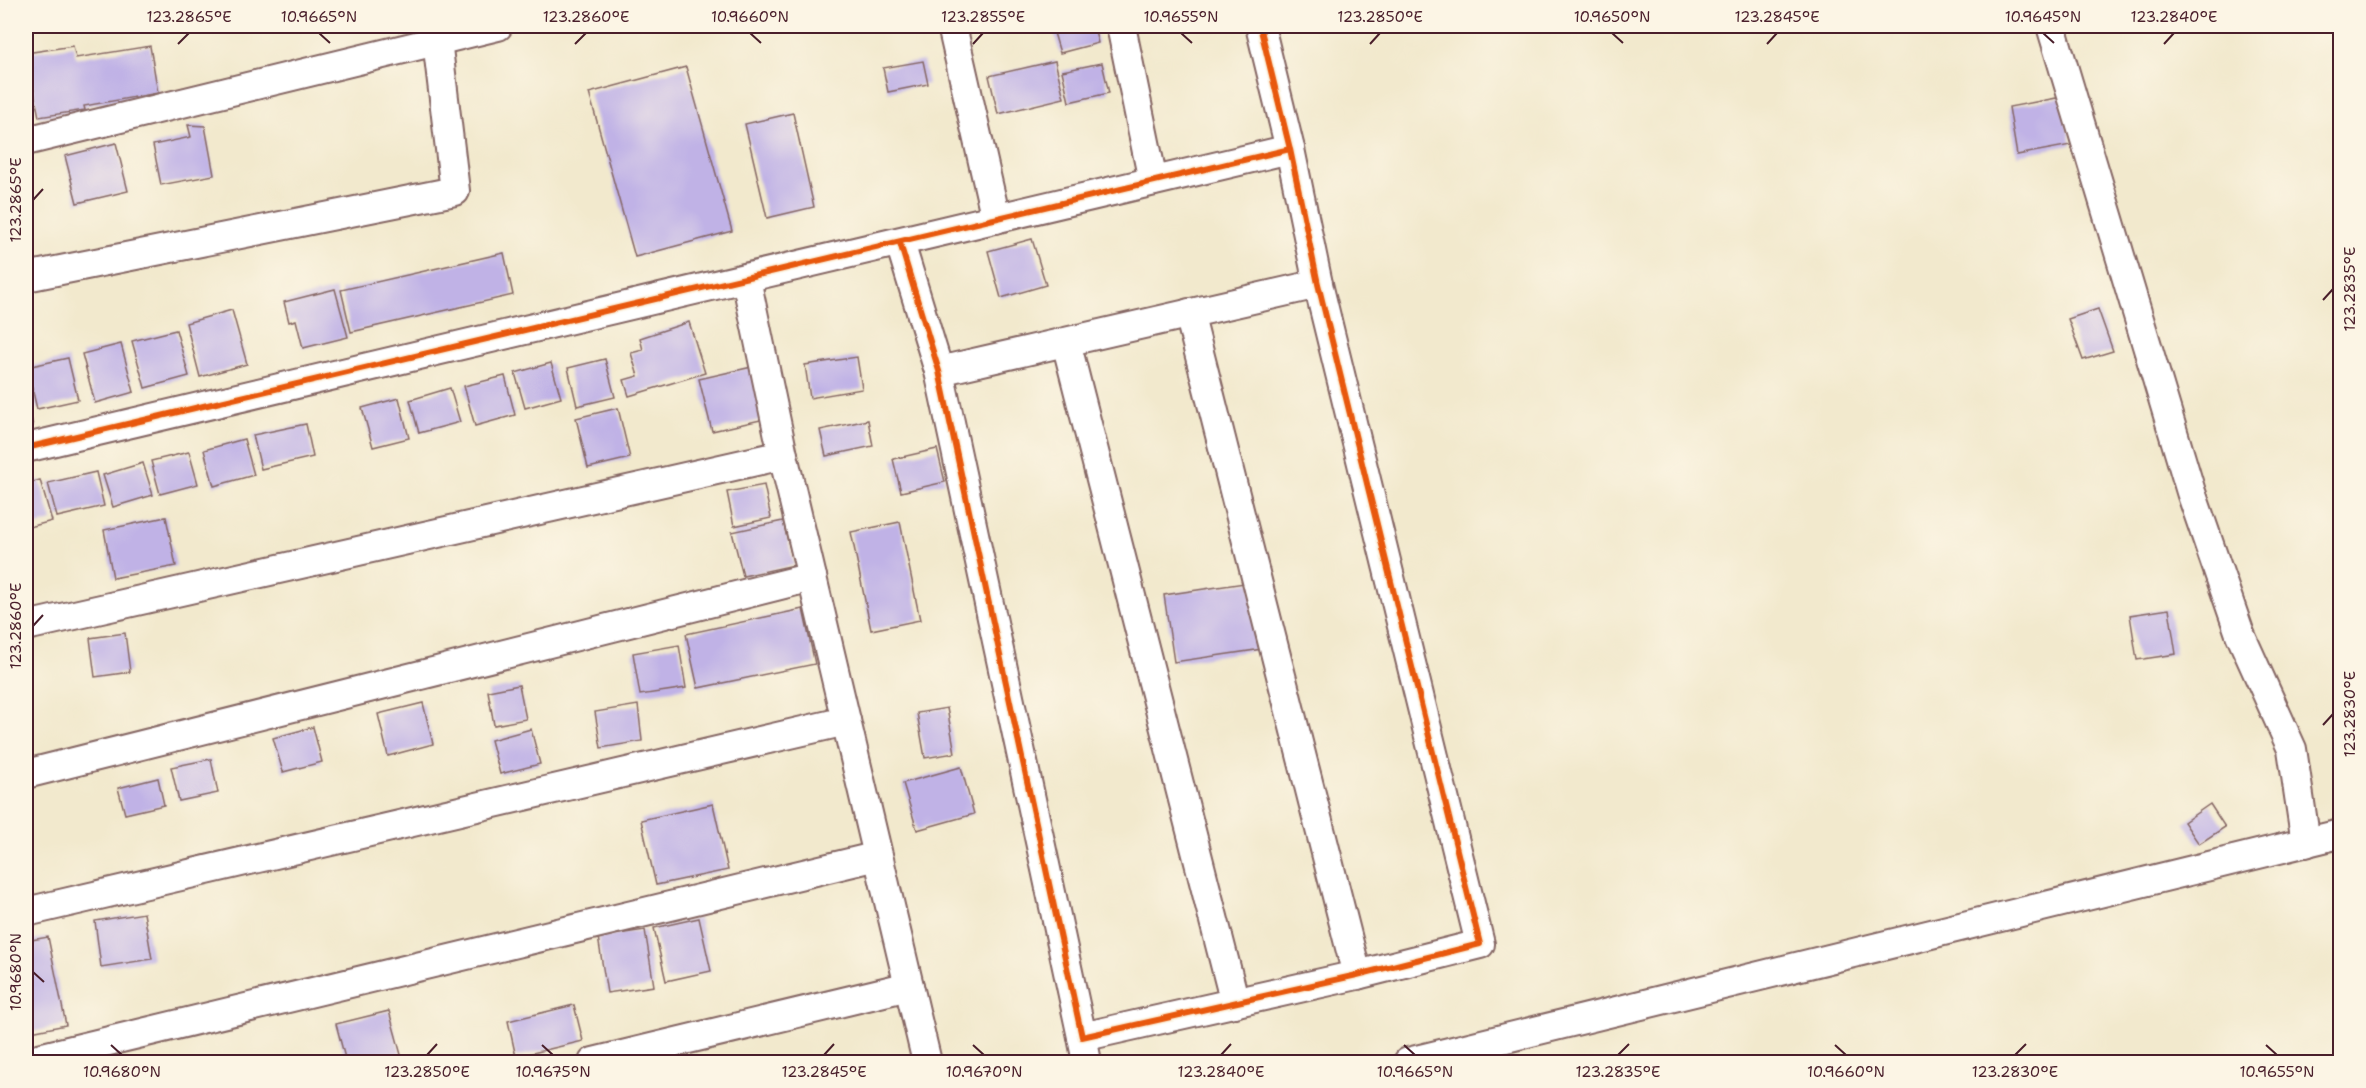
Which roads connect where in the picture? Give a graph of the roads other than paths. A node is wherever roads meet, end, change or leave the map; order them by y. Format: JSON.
{"nodes":[{"id":1,"x":498,"y":26,"type":"edge"},
{"id":2,"x":952,"y":26,"type":"edge"},
{"id":3,"x":1121,"y":26,"type":"edge"},
{"id":4,"x":1260,"y":26,"type":"edge"},
{"id":5,"x":2051,"y":26,"type":"edge"},
{"id":6,"x":437,"y":40,"type":"junction"},
{"id":7,"x":26,"y":141,"type":"edge"},
{"id":8,"x":1290,"y":149,"type":"junction"},
{"id":9,"x":1153,"y":181,"type":"junction"},
{"id":10,"x":996,"y":219,"type":"junction"},
{"id":11,"x":900,"y":243,"type":"junction"},
{"id":12,"x":26,"y":277,"type":"edge"},
{"id":13,"x":746,"y":279,"type":"junction"},
{"id":14,"x":1318,"y":284,"type":"junction"},
{"id":15,"x":1189,"y":313,"type":"junction"},
{"id":16,"x":1066,"y":342,"type":"junction"},
{"id":17,"x":939,"y":371,"type":"junction"},
{"id":18,"x":26,"y":448,"type":"edge"},
{"id":19,"x":783,"y":455,"type":"junction"},
{"id":20,"x":812,"y":577,"type":"junction"},
{"id":21,"x":26,"y":626,"type":"edge"},
{"id":22,"x":846,"y":721,"type":"junction"},
{"id":23,"x":26,"y":774,"type":"edge"},
{"id":24,"x":2340,"y":834,"type":"edge"},
{"id":25,"x":2306,"y":843,"type":"junction"},
{"id":26,"x":878,"y":856,"type":"junction"},
{"id":27,"x":26,"y":912,"type":"edge"},
{"id":28,"x":1357,"y":975,"type":"junction"},
{"id":29,"x":909,"y":986,"type":"junction"},
{"id":30,"x":1235,"y":1003,"type":"junction"},
{"id":31,"x":1084,"y":1050,"type":"edge"},
{"id":32,"x":26,"y":1061,"type":"edge"},
{"id":33,"x":593,"y":1062,"type":"edge"},
{"id":34,"x":927,"y":1062,"type":"edge"},
{"id":35,"x":1408,"y":1062,"type":"edge"}],
"edges":[{"from":1,"to":6,"type":"street"},
{"from":2,"to":10,"type":"street"},
{"from":3,"to":9,"type":"street"},
{"from":4,"to":8,"type":"street"},
{"from":5,"to":25,"type":"street"},
{"from":6,"to":7,"type":"street"},
{"from":6,"to":12,"type":"street"},
{"from":8,"to":9,"type":"street"},
{"from":8,"to":14,"type":"street"},
{"from":9,"to":10,"type":"street"},
{"from":10,"to":11,"type":"street"},
{"from":11,"to":13,"type":"street"},
{"from":11,"to":17,"type":"street"},
{"from":13,"to":18,"type":"street"},
{"from":13,"to":19,"type":"street"},
{"from":14,"to":15,"type":"street"},
{"from":14,"to":28,"type":"street"},
{"from":15,"to":16,"type":"street"},
{"from":15,"to":28,"type":"street"},
{"from":16,"to":17,"type":"street"},
{"from":16,"to":30,"type":"street"},
{"from":17,"to":31,"type":"street"},
{"from":19,"to":20,"type":"street"},
{"from":19,"to":21,"type":"street"},
{"from":20,"to":22,"type":"street"},
{"from":20,"to":23,"type":"street"},
{"from":22,"to":26,"type":"street"},
{"from":22,"to":27,"type":"street"},
{"from":24,"to":25,"type":"street"},
{"from":25,"to":35,"type":"street"},
{"from":26,"to":29,"type":"street"},
{"from":26,"to":32,"type":"street"},
{"from":28,"to":30,"type":"street"},
{"from":29,"to":33,"type":"street"},
{"from":29,"to":34,"type":"street"},
{"from":30,"to":31,"type":"street"}]}
